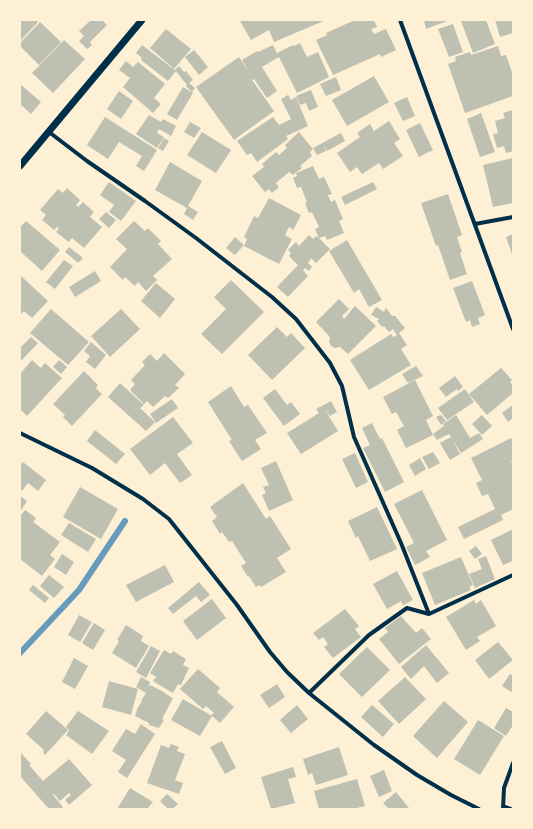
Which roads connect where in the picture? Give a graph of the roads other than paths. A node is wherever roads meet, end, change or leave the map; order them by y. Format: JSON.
{"nodes":[{"id":1,"x":142,"y":20,"type":"edge"},
{"id":2,"x":400,"y":20,"type":"edge"},
{"id":3,"x":49,"y":132,"type":"junction"},
{"id":4,"x":20,"y":166,"type":"edge"},
{"id":5,"x":513,"y":217,"type":"edge"},
{"id":6,"x":475,"y":224,"type":"junction"},
{"id":7,"x":513,"y":329,"type":"edge"},
{"id":8,"x":20,"y":433,"type":"edge"},
{"id":9,"x":513,"y":575,"type":"edge"},
{"id":10,"x":429,"y":614,"type":"junction"},
{"id":11,"x":309,"y":693,"type":"junction"},
{"id":12,"x":513,"y":763,"type":"edge"},
{"id":13,"x":503,"y":807,"type":"edge"},
{"id":14,"x":479,"y":809,"type":"edge"},
{"id":15,"x":511,"y":809,"type":"edge"}],
"edges":[{"from":1,"to":3,"type":"street"},
{"from":2,"to":6,"type":"street"},
{"from":3,"to":4,"type":"street"},
{"from":3,"to":10,"type":"street"},
{"from":5,"to":6,"type":"street"},
{"from":6,"to":7,"type":"street"},
{"from":8,"to":11,"type":"street"},
{"from":9,"to":10,"type":"street"},
{"from":10,"to":11,"type":"street"},
{"from":11,"to":14,"type":"street"},
{"from":12,"to":13,"type":"street"},
{"from":13,"to":15,"type":"street"}]}
